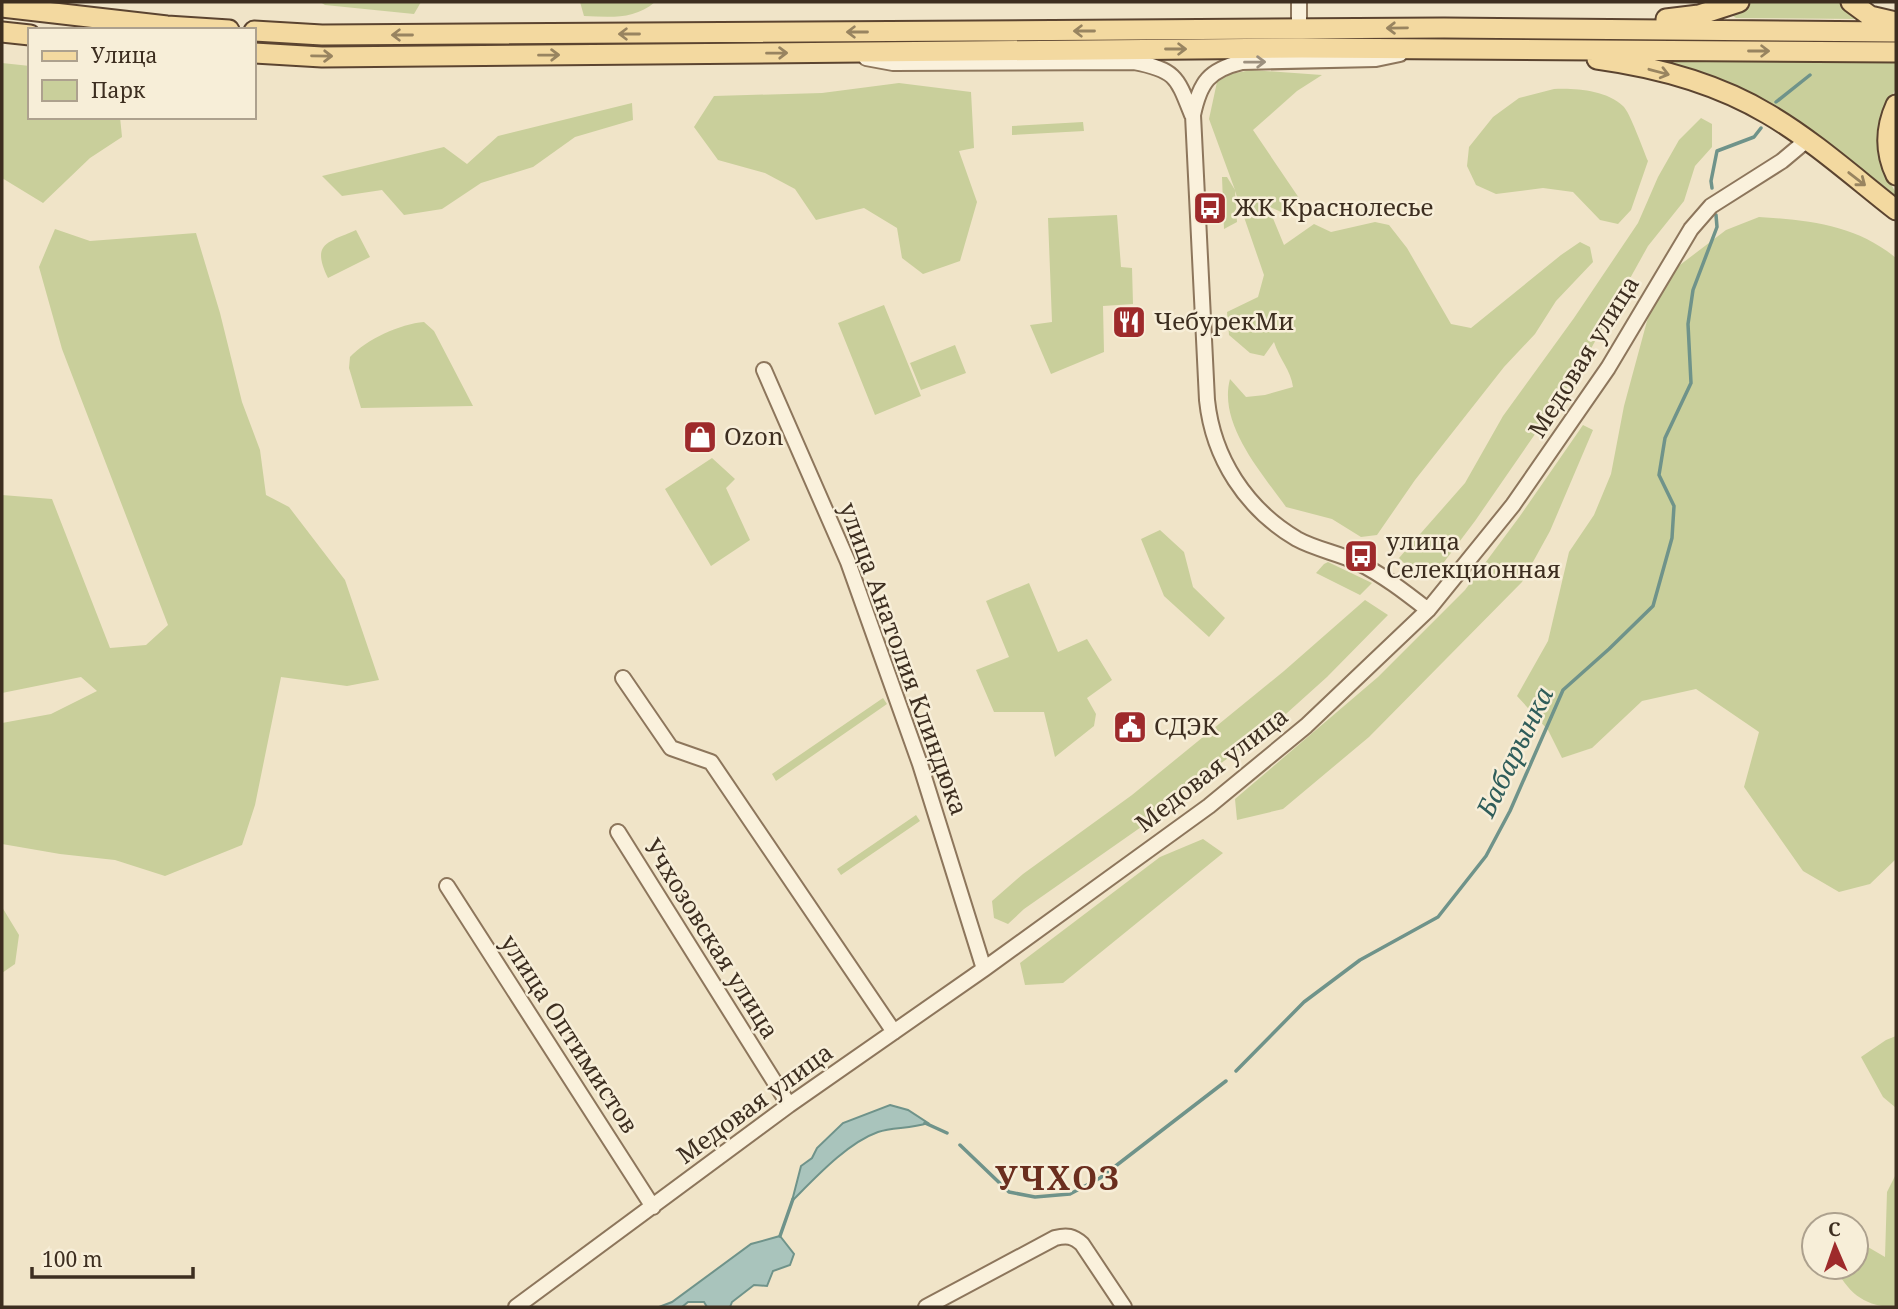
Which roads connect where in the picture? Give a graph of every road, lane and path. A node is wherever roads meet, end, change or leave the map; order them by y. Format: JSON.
{"nodes":[{"id":1,"x":1300,"y":2,"type":"edge"},
{"id":2,"x":1739,"y":2,"type":"edge"},
{"id":3,"x":1851,"y":2,"type":"edge"},
{"id":4,"x":2,"y":7,"type":"edge"},
{"id":5,"x":1896,"y":22,"type":"edge"},
{"id":6,"x":198,"y":28,"type":"edge"},
{"id":7,"x":1444,"y":28,"type":"junction"},
{"id":8,"x":1299,"y":29,"type":"junction"},
{"id":9,"x":256,"y":31,"type":"edge"},
{"id":10,"x":2,"y":32,"type":"edge"},
{"id":11,"x":1896,"y":32,"type":"edge"},
{"id":12,"x":28,"y":35,"type":"edge"},
{"id":13,"x":1421,"y":48,"type":"junction"},
{"id":14,"x":838,"y":52,"type":"junction"},
{"id":15,"x":1896,"y":52,"type":"edge"},
{"id":16,"x":256,"y":53,"type":"edge"},
{"id":17,"x":1896,"y":105,"type":"edge"},
{"id":18,"x":1192,"y":115,"type":"junction"},
{"id":19,"x":1807,"y":140,"type":"junction"},
{"id":20,"x":1896,"y":175,"type":"edge"},
{"id":21,"x":1896,"y":211,"type":"edge"},
{"id":22,"x":764,"y":370,"type":"dead end"},
{"id":23,"x":1428,"y":610,"type":"junction"},
{"id":24,"x":623,"y":678,"type":"dead end"},
{"id":25,"x":618,"y":832,"type":"dead end"},
{"id":26,"x":447,"y":886,"type":"dead end"},
{"id":27,"x":984,"y":969,"type":"junction"},
{"id":28,"x":894,"y":1032,"type":"junction"},
{"id":29,"x":789,"y":1105,"type":"junction"},
{"id":30,"x":653,"y":1207,"type":"junction"},
{"id":31,"x":516,"y":1307,"type":"edge"},
{"id":32,"x":926,"y":1307,"type":"edge"},
{"id":33,"x":1124,"y":1307,"type":"edge"}],
"edges":[{"from":1,"to":8,"type":"street"},
{"from":2,"to":7,"type":"main road"},
{"from":3,"to":5,"type":"main road"},
{"from":4,"to":6,"type":"main road"},
{"from":7,"to":8,"type":"main road","one_way":true},
{"from":7,"to":11,"type":"main road"},
{"from":8,"to":9,"type":"main road","one_way":true},
{"from":10,"to":12,"type":"main road"},
{"from":14,"to":13,"type":"main road","one_way":true},
{"from":13,"to":15,"type":"main road","one_way":true},
{"from":18,"to":13,"type":"street","one_way":true},
{"from":13,"to":19,"type":"main road","one_way":true},
{"from":16,"to":14,"type":"main road","one_way":true},
{"from":14,"to":18,"type":"street"},
{"from":17,"to":20,"type":"main road"},
{"from":18,"to":23,"type":"street"},
{"from":19,"to":21,"type":"main road","one_way":true},
{"from":19,"to":23,"type":"street","name":"Медовая улица"},
{"from":22,"to":27,"type":"street","name":"улица Анатолия Клиндюка"},
{"from":23,"to":27,"type":"street","name":"Медовая улица"},
{"from":24,"to":28,"type":"street"},
{"from":25,"to":29,"type":"street","name":"Учхозовская улица"},
{"from":26,"to":30,"type":"street","name":"улица Оптимистов"},
{"from":27,"to":28,"type":"street","name":"Медовая улица"},
{"from":28,"to":29,"type":"street","name":"Медовая улица"},
{"from":29,"to":30,"type":"street","name":"Медовая улица"},
{"from":30,"to":31,"type":"street","name":"Медовая улица"},
{"from":32,"to":33,"type":"street"}]}
